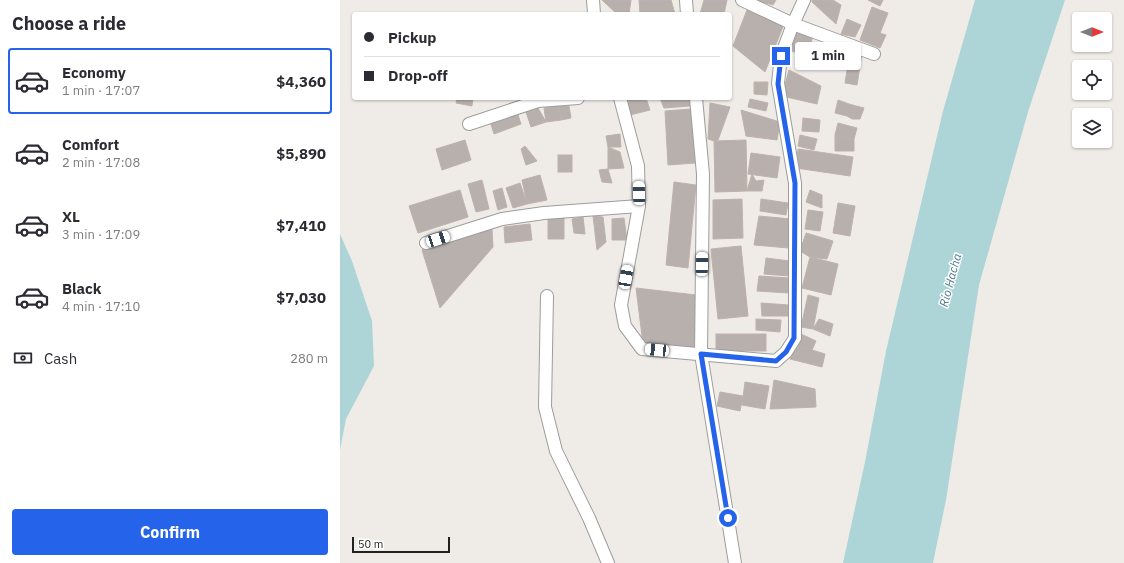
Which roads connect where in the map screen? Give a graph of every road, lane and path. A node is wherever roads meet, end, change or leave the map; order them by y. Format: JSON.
{"nodes":[{"id":1,"x":593,"y":0,"type":"edge"},
{"id":2,"x":686,"y":0,"type":"edge"},
{"id":3,"x":742,"y":0,"type":"edge"},
{"id":4,"x":804,"y":0,"type":"edge"},
{"id":5,"x":594,"y":12,"type":"edge"},
{"id":6,"x":687,"y":12,"type":"edge"},
{"id":7,"x":793,"y":24,"type":"junction"},
{"id":8,"x":874,"y":54,"type":"dead end"},
{"id":9,"x":551,"y":100,"type":"edge"},
{"id":10,"x":621,"y":100,"type":"edge"},
{"id":11,"x":696,"y":100,"type":"edge"},
{"id":12,"x":469,"y":124,"type":"dead end"},
{"id":13,"x":639,"y":206,"type":"junction"},
{"id":14,"x":426,"y":244,"type":"dead end"},
{"id":15,"x":547,"y":296,"type":"dead end"},
{"id":16,"x":701,"y":354,"type":"junction"},
{"id":17,"x":608,"y":563,"type":"edge"},
{"id":18,"x":735,"y":563,"type":"edge"}],
"edges":[{"from":1,"to":5,"type":"street"},
{"from":2,"to":6,"type":"street"},
{"from":3,"to":7,"type":"street"},
{"from":4,"to":7,"type":"street"},
{"from":7,"to":8,"type":"street"},
{"from":7,"to":16,"type":"street"},
{"from":9,"to":12,"type":"street"},
{"from":10,"to":13,"type":"street"},
{"from":11,"to":16,"type":"street"},
{"from":13,"to":14,"type":"street"},
{"from":13,"to":16,"type":"street"},
{"from":15,"to":17,"type":"street"},
{"from":16,"to":18,"type":"street"}]}
